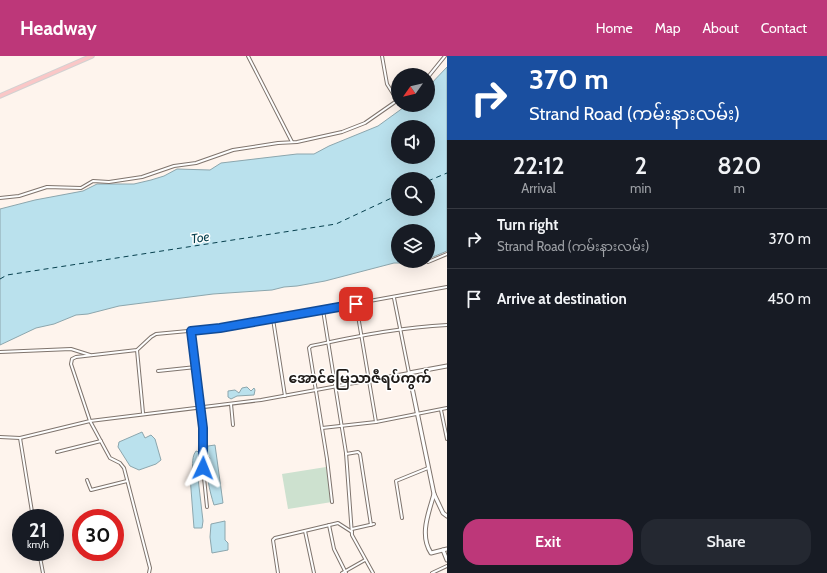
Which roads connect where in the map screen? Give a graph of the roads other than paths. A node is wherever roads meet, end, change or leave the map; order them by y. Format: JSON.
{"nodes":[{"id":1,"x":92,"y":56,"type":"edge"},
{"id":2,"x":248,"y":56,"type":"edge"},
{"id":3,"x":382,"y":56,"type":"edge"},
{"id":4,"x":445,"y":56,"type":"edge"},
{"id":5,"x":435,"y":68,"type":"edge"},
{"id":6,"x":391,"y":90,"type":"edge"},
{"id":7,"x":0,"y":96,"type":"edge"},
{"id":8,"x":391,"y":105,"type":"edge"},
{"id":9,"x":292,"y":142,"type":"junction"},
{"id":10,"x":0,"y":198,"type":"edge"},
{"id":11,"x":447,"y":254,"type":"edge"},
{"id":12,"x":435,"y":259,"type":"edge"},
{"id":13,"x":447,"y":287,"type":"edge"},
{"id":14,"x":394,"y":298,"type":"junction"},
{"id":15,"x":356,"y":304,"type":"junction"},
{"id":16,"x":323,"y":310,"type":"junction"},
{"id":17,"x":273,"y":319,"type":"junction"},
{"id":18,"x":447,"y":325,"type":"edge"},
{"id":19,"x":401,"y":330,"type":"junction"},
{"id":20,"x":191,"y":331,"type":"junction"},
{"id":21,"x":361,"y":336,"type":"junction"},
{"id":22,"x":329,"y":342,"type":"junction"},
{"id":23,"x":137,"y":350,"type":"junction"},
{"id":24,"x":0,"y":352,"type":"edge"},
{"id":25,"x":91,"y":356,"type":"junction"},
{"id":26,"x":447,"y":366,"type":"edge"},
{"id":27,"x":196,"y":367,"type":"junction"},
{"id":28,"x":158,"y":371,"type":"dead end"},
{"id":29,"x":409,"y":373,"type":"junction"},
{"id":30,"x":369,"y":380,"type":"junction"},
{"id":31,"x":336,"y":386,"type":"junction"},
{"id":32,"x":317,"y":390,"type":"junction"},
{"id":33,"x":285,"y":396,"type":"junction"},
{"id":34,"x":231,"y":404,"type":"junction"},
{"id":35,"x":201,"y":407,"type":"junction"},
{"id":36,"x":447,"y":408,"type":"edge"},
{"id":37,"x":441,"y":410,"type":"junction"},
{"id":38,"x":143,"y":413,"type":"junction"},
{"id":39,"x":418,"y":415,"type":"junction"},
{"id":40,"x":90,"y":420,"type":"junction"},
{"id":41,"x":376,"y":422,"type":"junction"},
{"id":42,"x":233,"y":425,"type":"dead end"},
{"id":43,"x":446,"y":425,"type":"edge"},
{"id":44,"x":342,"y":426,"type":"junction"},
{"id":45,"x":322,"y":428,"type":"junction"},
{"id":46,"x":0,"y":436,"type":"edge"},
{"id":47,"x":20,"y":438,"type":"junction"},
{"id":48,"x":447,"y":439,"type":"edge"},
{"id":49,"x":101,"y":441,"type":"junction"},
{"id":50,"x":57,"y":452,"type":"dead end"},
{"id":51,"x":346,"y":454,"type":"junction"},
{"id":52,"x":428,"y":468,"type":"junction"},
{"id":53,"x":87,"y":480,"type":"dead end"},
{"id":54,"x":127,"y":481,"type":"junction"},
{"id":55,"x":434,"y":494,"type":"junction"},
{"id":56,"x":332,"y":502,"type":"dead end"},
{"id":57,"x":207,"y":507,"type":"dead end"},
{"id":58,"x":32,"y":509,"type":"edge"},
{"id":59,"x":447,"y":516,"type":"edge"},
{"id":60,"x":402,"y":518,"type":"dead end"},
{"id":61,"x":329,"y":526,"type":"junction"},
{"id":62,"x":352,"y":529,"type":"junction"},
{"id":63,"x":305,"y":531,"type":"junction"},
{"id":64,"x":352,"y":532,"type":"junction"},
{"id":65,"x":445,"y":550,"type":"edge"},
{"id":66,"x":365,"y":560,"type":"junction"},
{"id":67,"x":447,"y":560,"type":"edge"},
{"id":68,"x":41,"y":561,"type":"edge"},
{"id":69,"x":447,"y":566,"type":"edge"},
{"id":70,"x":43,"y":573,"type":"edge"},
{"id":71,"x":149,"y":573,"type":"edge"},
{"id":72,"x":278,"y":573,"type":"edge"},
{"id":73,"x":314,"y":573,"type":"edge"},
{"id":74,"x":344,"y":573,"type":"edge"},
{"id":75,"x":373,"y":573,"type":"edge"},
{"id":76,"x":432,"y":573,"type":"edge"}],
"edges":[{"from":1,"to":7,"type":"main road"},
{"from":2,"to":9,"type":"street"},
{"from":3,"to":6,"type":"street"},
{"from":4,"to":5,"type":"street"},
{"from":8,"to":9,"type":"street"},
{"from":9,"to":10,"type":"street"},
{"from":11,"to":12,"type":"street"},
{"from":13,"to":14,"type":"street"},
{"from":14,"to":15,"type":"street"},
{"from":14,"to":19,"type":"street"},
{"from":15,"to":16,"type":"street"},
{"from":15,"to":21,"type":"street"},
{"from":16,"to":17,"type":"street"},
{"from":16,"to":22,"type":"street"},
{"from":17,"to":20,"type":"street"},
{"from":17,"to":33,"type":"street"},
{"from":18,"to":19,"type":"street"},
{"from":19,"to":21,"type":"street"},
{"from":19,"to":29,"type":"street"},
{"from":20,"to":23,"type":"street"},
{"from":20,"to":27,"type":"street"},
{"from":21,"to":22,"type":"street"},
{"from":21,"to":30,"type":"street"},
{"from":22,"to":31,"type":"street"},
{"from":22,"to":32,"type":"street"},
{"from":23,"to":25,"type":"street"},
{"from":23,"to":38,"type":"street"},
{"from":24,"to":25,"type":"street"},
{"from":25,"to":40,"type":"street"},
{"from":26,"to":29,"type":"main road"},
{"from":27,"to":28,"type":"street"},
{"from":27,"to":35,"type":"street"},
{"from":29,"to":30,"type":"street"},
{"from":29,"to":39,"type":"main road"},
{"from":30,"to":31,"type":"street"},
{"from":30,"to":41,"type":"street"},
{"from":31,"to":32,"type":"street"},
{"from":31,"to":44,"type":"street"},
{"from":32,"to":33,"type":"street"},
{"from":32,"to":45,"type":"street"},
{"from":33,"to":34,"type":"street"},
{"from":34,"to":35,"type":"street"},
{"from":34,"to":42,"type":"street"},
{"from":35,"to":38,"type":"street"},
{"from":35,"to":57,"type":"street"},
{"from":36,"to":37,"type":"street"},
{"from":37,"to":39,"type":"street"},
{"from":37,"to":43,"type":"street"},
{"from":38,"to":40,"type":"street"},
{"from":39,"to":41,"type":"street"},
{"from":39,"to":52,"type":"main road"},
{"from":40,"to":47,"type":"street"},
{"from":40,"to":49,"type":"street"},
{"from":41,"to":44,"type":"street"},
{"from":43,"to":48,"type":"street"},
{"from":44,"to":45,"type":"street"},
{"from":44,"to":51,"type":"street"},
{"from":45,"to":56,"type":"street"},
{"from":46,"to":47,"type":"street"},
{"from":47,"to":58,"type":"street"},
{"from":49,"to":50,"type":"street"},
{"from":49,"to":54,"type":"street"},
{"from":51,"to":62,"type":"street"},
{"from":51,"to":62,"type":"street"},
{"from":52,"to":55,"type":"main road"},
{"from":52,"to":60,"type":"street"},
{"from":53,"to":54,"type":"street"},
{"from":54,"to":71,"type":"street"},
{"from":55,"to":59,"type":"main road"},
{"from":55,"to":65,"type":"main road"},
{"from":61,"to":63,"type":"street"},
{"from":61,"to":64,"type":"street"},
{"from":61,"to":74,"type":"street"},
{"from":62,"to":64,"type":"street"},
{"from":63,"to":72,"type":"street"},
{"from":63,"to":73,"type":"street"},
{"from":64,"to":66,"type":"street"},
{"from":65,"to":67,"type":"main road"},
{"from":66,"to":74,"type":"street"},
{"from":66,"to":75,"type":"street"},
{"from":68,"to":70,"type":"street"},
{"from":69,"to":76,"type":"street"}]}
